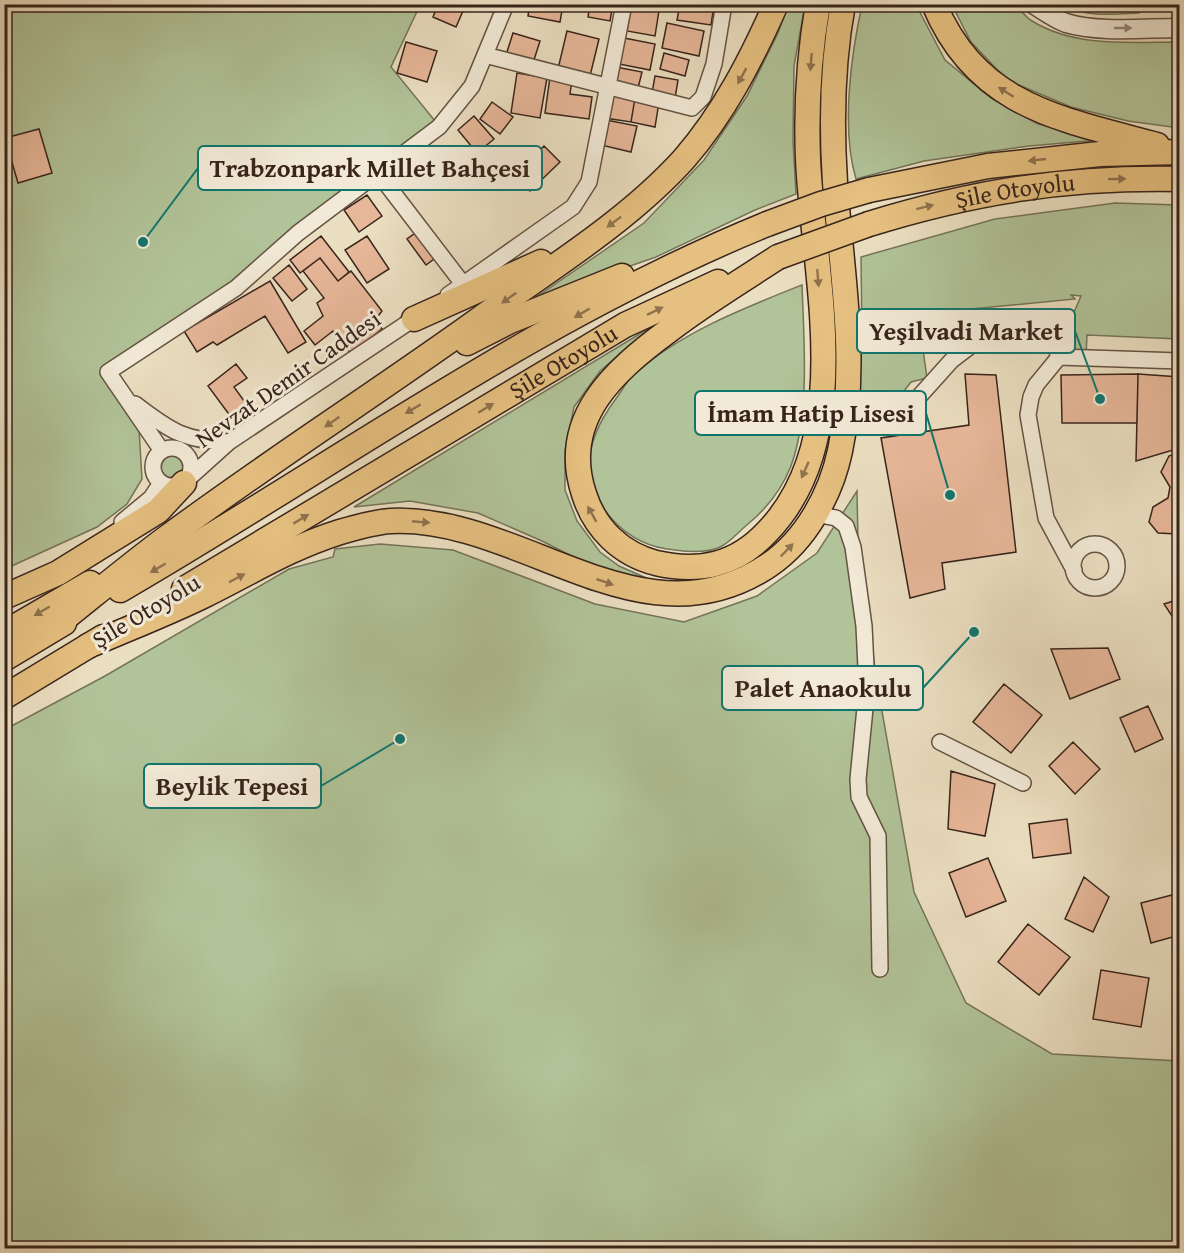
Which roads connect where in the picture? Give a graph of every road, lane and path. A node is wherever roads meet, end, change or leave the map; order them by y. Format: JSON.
{"nodes":[{"id":1,"x":506,"y":4,"type":"edge"},
{"id":2,"x":624,"y":4,"type":"edge"},
{"id":3,"x":724,"y":4,"type":"edge"},
{"id":4,"x":776,"y":4,"type":"edge"},
{"id":5,"x":819,"y":4,"type":"edge"},
{"id":6,"x":843,"y":4,"type":"edge"},
{"id":7,"x":934,"y":4,"type":"edge"},
{"id":8,"x":1034,"y":4,"type":"edge"},
{"id":9,"x":1057,"y":4,"type":"edge"},
{"id":10,"x":1067,"y":23,"type":"junction"},
{"id":11,"x":1179,"y":28,"type":"edge"},
{"id":12,"x":485,"y":56,"type":"junction"},
{"id":13,"x":606,"y":86,"type":"junction"},
{"id":14,"x":1179,"y":152,"type":"edge"},
{"id":15,"x":378,"y":173,"type":"junction"},
{"id":16,"x":1179,"y":179,"type":"edge"},
{"id":17,"x":590,"y":240,"type":"junction"},
{"id":18,"x":718,"y":244,"type":"junction"},
{"id":19,"x":778,"y":257,"type":"junction"},
{"id":20,"x":463,"y":284,"type":"junction"},
{"id":21,"x":414,"y":319,"type":"junction"},
{"id":22,"x":1059,"y":357,"type":"junction"},
{"id":23,"x":1179,"y":361,"type":"edge"},
{"id":24,"x":380,"y":388,"type":"junction"},
{"id":25,"x":124,"y":394,"type":"junction"},
{"id":26,"x":916,"y":400,"type":"dead end"},
{"id":27,"x":230,"y":442,"type":"junction"},
{"id":28,"x":169,"y":449,"type":"junction"},
{"id":29,"x":178,"y":481,"type":"junction"},
{"id":30,"x":815,"y":514,"type":"junction"},
{"id":31,"x":165,"y":539,"type":"junction"},
{"id":32,"x":1074,"y":570,"type":"dead end"},
{"id":33,"x":4,"y":587,"type":"edge"},
{"id":34,"x":4,"y":597,"type":"edge"},
{"id":35,"x":50,"y":630,"type":"junction"},
{"id":36,"x":4,"y":633,"type":"edge"},
{"id":37,"x":88,"y":646,"type":"junction"},
{"id":38,"x":4,"y":659,"type":"edge"},
{"id":39,"x":4,"y":697,"type":"edge"},
{"id":40,"x":940,"y":742,"type":"dead end"},
{"id":41,"x":1023,"y":783,"type":"dead end"},
{"id":42,"x":880,"y":969,"type":"dead end"}],
"edges":[{"from":1,"to":12,"type":"street"},
{"from":2,"to":13,"type":"street","name":"Nevzat Demir Caddesi"},
{"from":3,"to":13,"type":"street"},
{"from":4,"to":17,"type":"highway","one_way":true},
{"from":5,"to":19,"type":"highway","one_way":true},
{"from":6,"to":30,"type":"highway"},
{"from":14,"to":7,"type":"highway","one_way":true},
{"from":8,"to":10,"type":"street"},
{"from":9,"to":10,"type":"street"},
{"from":10,"to":11,"type":"street","one_way":true},
{"from":12,"to":13,"type":"street"},
{"from":12,"to":15,"type":"street"},
{"from":13,"to":20,"type":"street","name":"Nevzat Demir Caddesi"},
{"from":14,"to":18,"type":"highway","name":"Şile Otoyolu","one_way":true,"bridge":true},
{"from":15,"to":20,"type":"street"},
{"from":15,"to":25,"type":"street"},
{"from":19,"to":16,"type":"highway","name":"Şile Otoyolu","one_way":true,"bridge":true},
{"from":17,"to":21,"type":"highway"},
{"from":17,"to":24,"type":"highway","one_way":true},
{"from":18,"to":24,"type":"highway"},
{"from":18,"to":35,"type":"highway","name":"Şile Otoyolu","one_way":true},
{"from":37,"to":19,"type":"highway","name":"Şile Otoyolu","one_way":true},
{"from":20,"to":21,"type":"street","name":"Nevzat Demir Caddesi"},
{"from":21,"to":27,"type":"street","name":"Nevzat Demir Caddesi"},
{"from":22,"to":23,"type":"street"},
{"from":22,"to":26,"type":"street"},
{"from":22,"to":32,"type":"street"},
{"from":24,"to":31,"type":"highway","one_way":true},
{"from":25,"to":27,"type":"street"},
{"from":25,"to":28,"type":"street"},
{"from":27,"to":28,"type":"street"},
{"from":27,"to":29,"type":"street","name":"Nevzat Demir Caddesi"},
{"from":28,"to":29,"type":"street"},
{"from":28,"to":29,"type":"street"},
{"from":29,"to":33,"type":"street","name":"Nevzat Demir Caddesi"},
{"from":29,"to":34,"type":"highway"},
{"from":37,"to":30,"type":"highway","one_way":true},
{"from":30,"to":42,"type":"street"},
{"from":31,"to":35,"type":"highway"},
{"from":31,"to":36,"type":"highway","one_way":true},
{"from":35,"to":38,"type":"highway","name":"Şile Otoyolu"},
{"from":37,"to":39,"type":"highway","name":"Şile Otoyolu"},
{"from":40,"to":41,"type":"street"}]}
